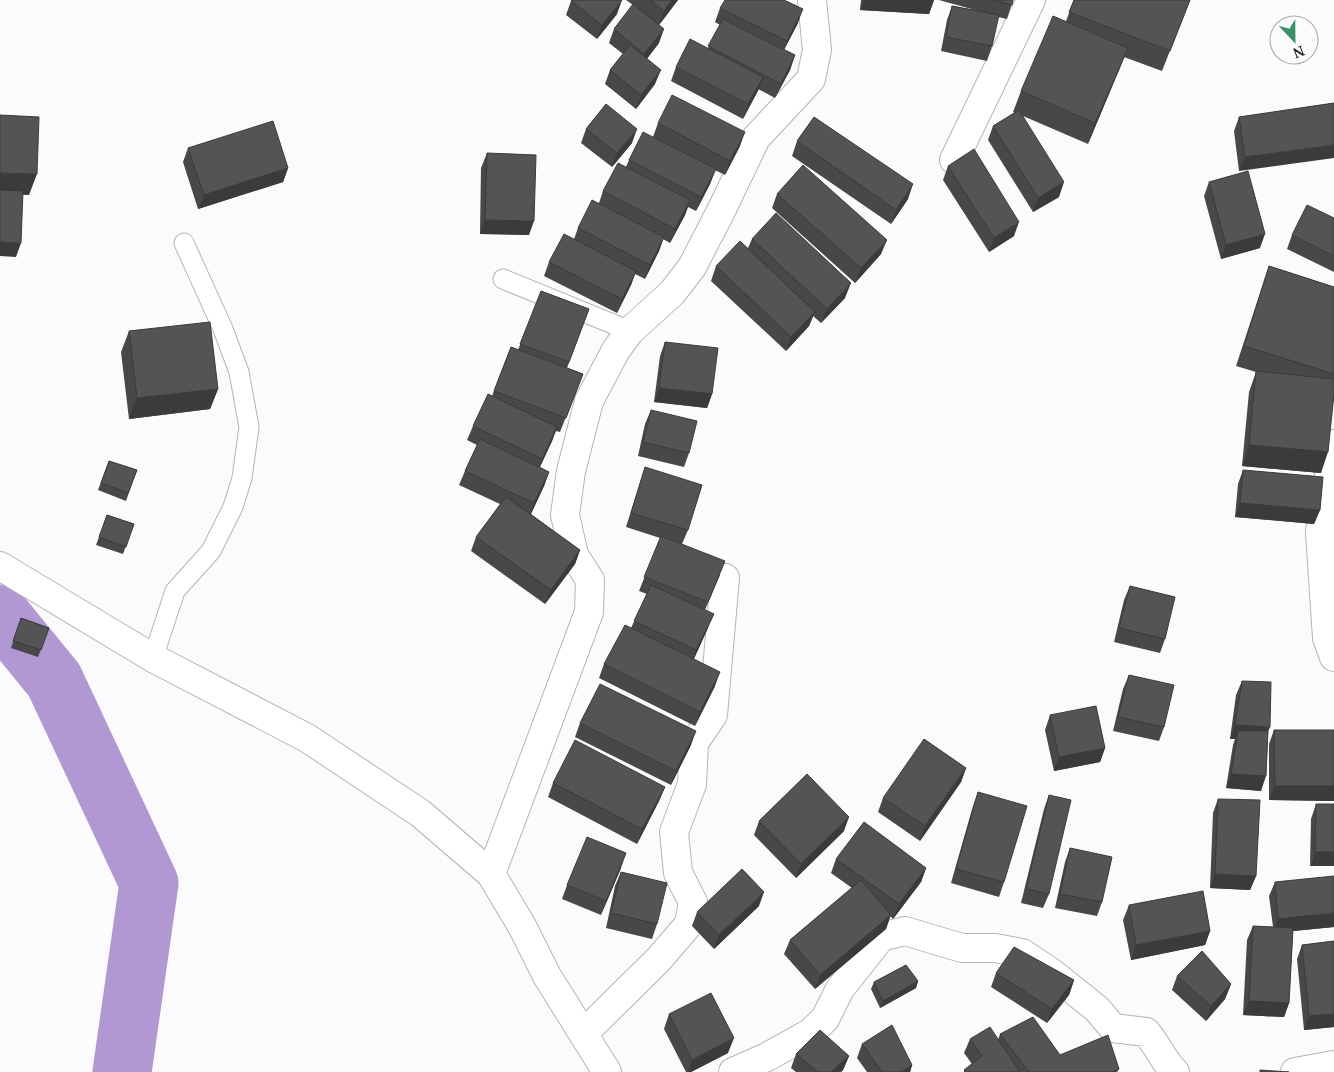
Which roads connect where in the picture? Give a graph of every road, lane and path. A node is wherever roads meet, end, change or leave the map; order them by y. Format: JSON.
{"nodes":[{"id":1,"x":812,"y":0,"type":"edge"},
{"id":2,"x":1031,"y":0,"type":"edge"},
{"id":3,"x":954,"y":160,"type":"edge"},
{"id":4,"x":184,"y":243,"type":"dead end"},
{"id":5,"x":503,"y":279,"type":"dead end"},
{"id":6,"x":630,"y":331,"type":"junction"},
{"id":7,"x":1334,"y":444,"type":"edge"},
{"id":8,"x":0,"y":566,"type":"edge"},
{"id":9,"x":725,"y":578,"type":"edge"},
{"id":10,"x":1334,"y":657,"type":"edge"},
{"id":11,"x":153,"y":658,"type":"junction"},
{"id":12,"x":491,"y":874,"type":"junction"},
{"id":13,"x":584,"y":1033,"type":"junction"},
{"id":14,"x":1334,"y":1065,"type":"edge"},
{"id":15,"x":607,"y":1072,"type":"edge"},
{"id":16,"x":733,"y":1072,"type":"edge"},
{"id":17,"x":1175,"y":1072,"type":"edge"},
{"id":18,"x":1295,"y":1072,"type":"edge"}],
"edges":[{"from":1,"to":6,"type":"street"},
{"from":2,"to":3,"type":"street"},
{"from":4,"to":11,"type":"lane"},
{"from":5,"to":6,"type":"lane"},
{"from":6,"to":12,"type":"street"},
{"from":7,"to":10,"type":"street"},
{"from":8,"to":11,"type":"street"},
{"from":9,"to":13,"type":"street"},
{"from":11,"to":12,"type":"street"},
{"from":12,"to":13,"type":"street"},
{"from":13,"to":15,"type":"street"},
{"from":14,"to":18,"type":"street"},
{"from":16,"to":17,"type":"street"}]}
